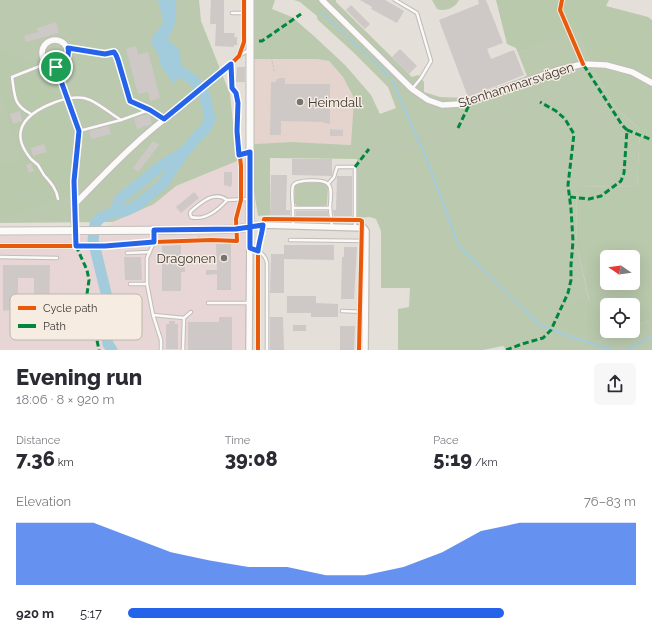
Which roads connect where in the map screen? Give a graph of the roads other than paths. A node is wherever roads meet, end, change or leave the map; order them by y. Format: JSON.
{"nodes":[{"id":1,"x":250,"y":0,"type":"edge"},
{"id":2,"x":322,"y":0,"type":"edge"},
{"id":3,"x":395,"y":0,"type":"edge"},
{"id":4,"x":232,"y":13,"type":"dead end"},
{"id":5,"x":249,"y":13,"type":"junction"},
{"id":6,"x":249,"y":50,"type":"junction"},
{"id":7,"x":239,"y":56,"type":"dead end"},
{"id":8,"x":118,"y":60,"type":"road end"},
{"id":9,"x":45,"y":62,"type":"junction"},
{"id":10,"x":56,"y":67,"type":"junction"},
{"id":11,"x":652,"y":83,"type":"edge"},
{"id":12,"x":412,"y":89,"type":"junction"},
{"id":13,"x":68,"y":99,"type":"junction"},
{"id":14,"x":178,"y":108,"type":"dead end"},
{"id":15,"x":150,"y":110,"type":"junction"},
{"id":16,"x":31,"y":114,"type":"junction"},
{"id":17,"x":164,"y":119,"type":"junction"},
{"id":18,"x":122,"y":120,"type":"junction"},
{"id":19,"x":79,"y":131,"type":"junction"},
{"id":20,"x":328,"y":184,"type":"junction"},
{"id":21,"x":58,"y":199,"type":"dead end"},
{"id":22,"x":250,"y":199,"type":"junction"},
{"id":23,"x":227,"y":200,"type":"junction"},
{"id":24,"x":74,"y":205,"type":"junction"},
{"id":25,"x":293,"y":208,"type":"junction"},
{"id":26,"x":330,"y":208,"type":"junction"},
{"id":27,"x":294,"y":226,"type":"junction"},
{"id":28,"x":250,"y":227,"type":"junction"},
{"id":29,"x":332,"y":227,"type":"junction"},
{"id":30,"x":354,"y":228,"type":"junction"},
{"id":31,"x":154,"y":230,"type":"junction"},
{"id":32,"x":0,"y":231,"type":"edge"},
{"id":33,"x":75,"y":231,"type":"junction"},
{"id":34,"x":290,"y":240,"type":"dead end"},
{"id":35,"x":366,"y":241,"type":"junction"},
{"id":36,"x":250,"y":248,"type":"junction"},
{"id":37,"x":150,"y":252,"type":"junction"},
{"id":38,"x":127,"y":253,"type":"dead end"},
{"id":39,"x":0,"y":257,"type":"edge"},
{"id":40,"x":57,"y":258,"type":"dead end"},
{"id":41,"x":130,"y":284,"type":"dead end"},
{"id":42,"x":147,"y":284,"type":"junction"},
{"id":43,"x":208,"y":303,"type":"dead end"},
{"id":44,"x":249,"y":303,"type":"junction"},
{"id":45,"x":342,"y":311,"type":"dead end"},
{"id":46,"x":191,"y":312,"type":"dead end"},
{"id":47,"x":366,"y":312,"type":"junction"},
{"id":48,"x":153,"y":315,"type":"junction"},
{"id":49,"x":184,"y":318,"type":"junction"},
{"id":50,"x":161,"y":350,"type":"edge"},
{"id":51,"x":184,"y":350,"type":"edge"},
{"id":52,"x":249,"y":350,"type":"edge"},
{"id":53,"x":267,"y":350,"type":"edge"},
{"id":54,"x":365,"y":350,"type":"edge"}],
"edges":[{"from":1,"to":5,"type":"street"},
{"from":2,"to":12,"type":"street","name":"Stenhammarsvägen"},
{"from":3,"to":12,"type":"lane"},
{"from":4,"to":5,"type":"lane"},
{"from":5,"to":6,"type":"street"},
{"from":6,"to":7,"type":"lane"},
{"from":6,"to":22,"type":"street"},
{"from":8,"to":15,"type":"lane"},
{"from":9,"to":10,"type":"street"},
{"from":9,"to":10,"type":"street"},
{"from":9,"to":16,"type":"lane"},
{"from":10,"to":13,"type":"street"},
{"from":11,"to":12,"type":"street","name":"Stenhammarsvägen"},
{"from":13,"to":16,"type":"lane"},
{"from":13,"to":18,"type":"lane"},
{"from":13,"to":19,"type":"street"},
{"from":14,"to":17,"type":"street"},
{"from":15,"to":17,"type":"lane"},
{"from":15,"to":18,"type":"lane"},
{"from":16,"to":21,"type":"lane"},
{"from":17,"to":24,"type":"street"},
{"from":18,"to":19,"type":"lane"},
{"from":19,"to":24,"type":"street"},
{"from":20,"to":25,"type":"lane"},
{"from":20,"to":26,"type":"lane"},
{"from":20,"to":30,"type":"lane"},
{"from":22,"to":23,"type":"lane"},
{"from":22,"to":28,"type":"street"},
{"from":23,"to":23,"type":"lane"},
{"from":24,"to":33,"type":"street"},
{"from":25,"to":26,"type":"lane"},
{"from":25,"to":27,"type":"lane"},
{"from":26,"to":29,"type":"lane"},
{"from":27,"to":28,"type":"street"},
{"from":27,"to":29,"type":"street"},
{"from":28,"to":31,"type":"street"},
{"from":28,"to":36,"type":"street"},
{"from":29,"to":30,"type":"street"},
{"from":30,"to":35,"type":"street"},
{"from":31,"to":33,"type":"street"},
{"from":31,"to":37,"type":"lane"},
{"from":32,"to":33,"type":"street"},
{"from":34,"to":35,"type":"lane"},
{"from":35,"to":47,"type":"street"},
{"from":36,"to":44,"type":"street"},
{"from":36,"to":53,"type":"lane"},
{"from":37,"to":38,"type":"lane"},
{"from":37,"to":42,"type":"lane"},
{"from":39,"to":40,"type":"lane"},
{"from":41,"to":42,"type":"lane"},
{"from":42,"to":48,"type":"lane"},
{"from":43,"to":44,"type":"lane"},
{"from":44,"to":52,"type":"street"},
{"from":45,"to":47,"type":"lane"},
{"from":46,"to":49,"type":"lane"},
{"from":47,"to":54,"type":"street"},
{"from":48,"to":49,"type":"lane"},
{"from":48,"to":50,"type":"lane"},
{"from":49,"to":51,"type":"lane"}]}
